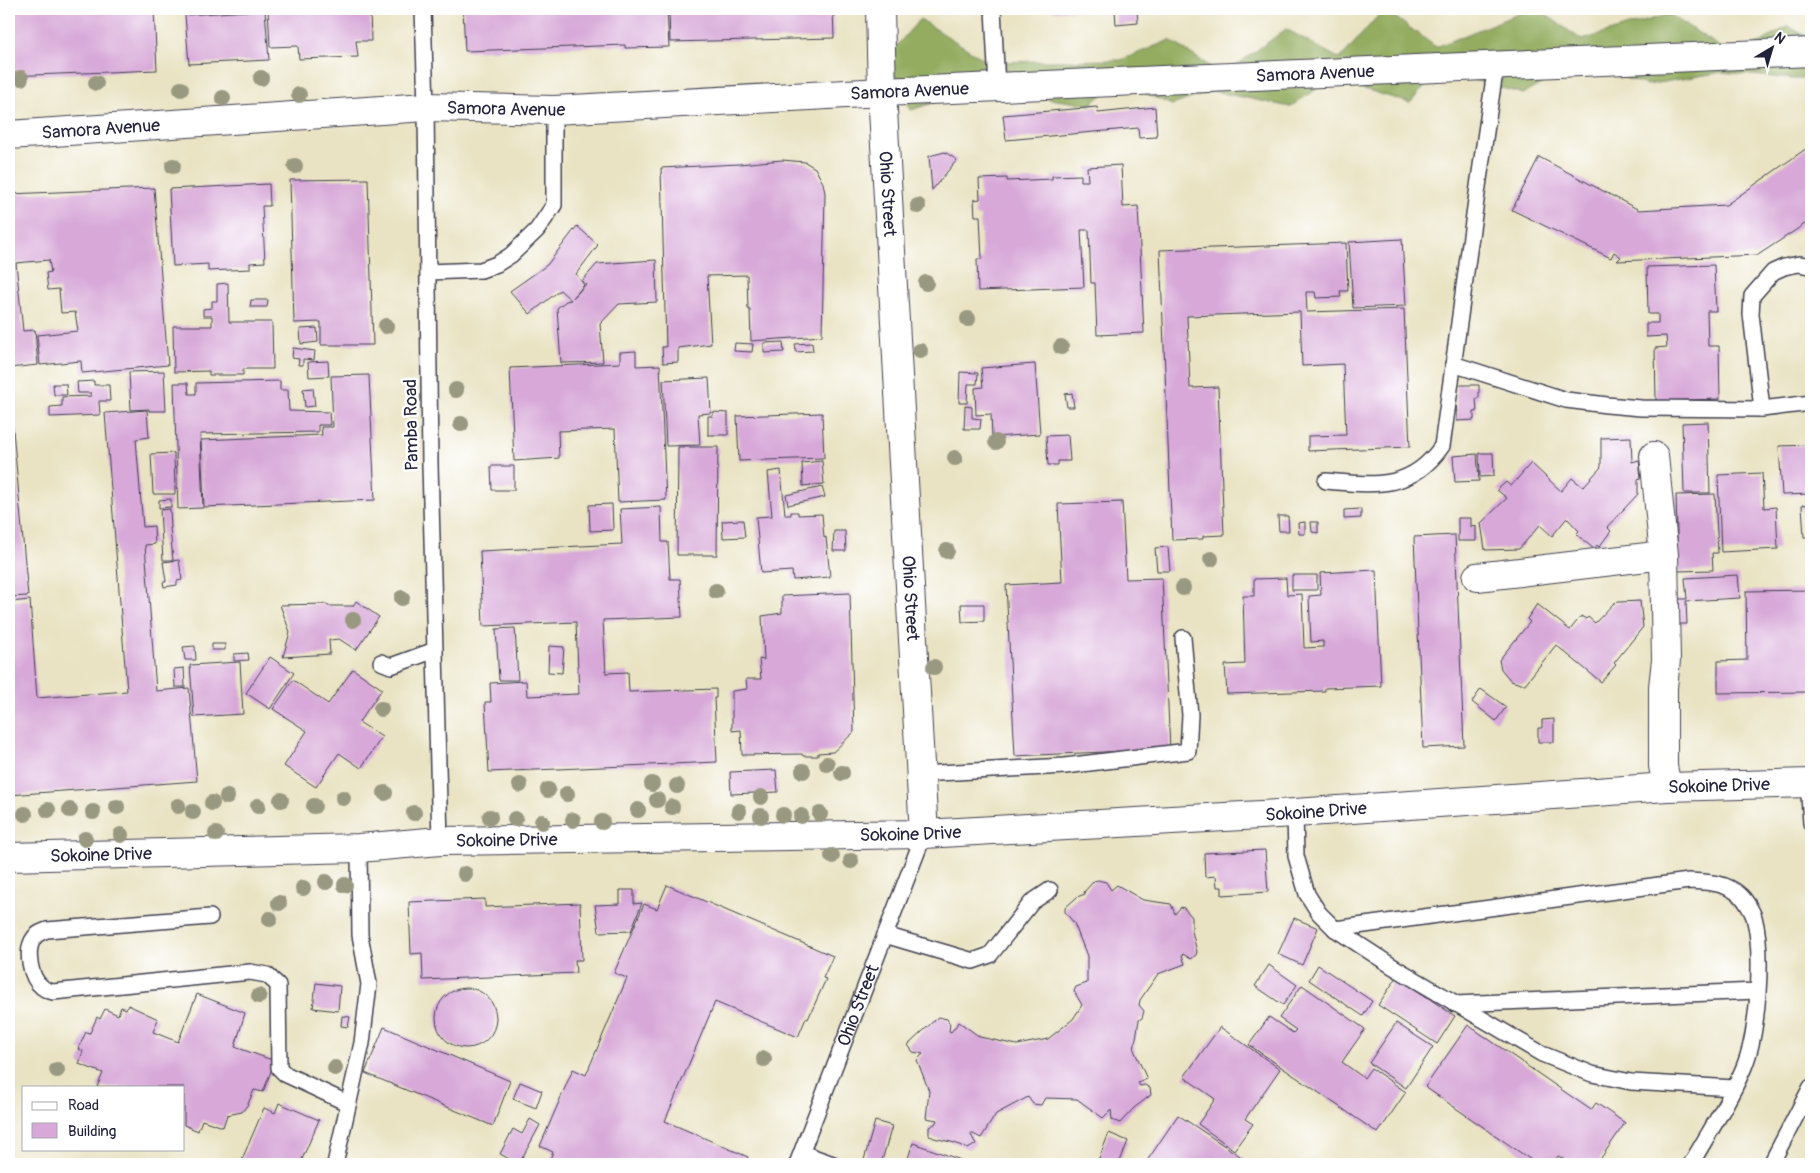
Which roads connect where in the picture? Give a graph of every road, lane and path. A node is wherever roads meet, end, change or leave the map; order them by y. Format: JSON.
{"nodes":[{"id":1,"x":423,"y":9,"type":"edge"},
{"id":2,"x":880,"y":9,"type":"edge"},
{"id":3,"x":993,"y":9,"type":"edge"},
{"id":4,"x":1811,"y":52,"type":"edge"},
{"id":5,"x":1496,"y":66,"type":"junction"},
{"id":6,"x":997,"y":87,"type":"junction"},
{"id":7,"x":882,"y":92,"type":"junction"},
{"id":8,"x":426,"y":107,"type":"junction"},
{"id":9,"x":554,"y":110,"type":"junction"},
{"id":10,"x":9,"y":135,"type":"edge"},
{"id":11,"x":1811,"y":266,"type":"edge"},
{"id":12,"x":428,"y":272,"type":"junction"},
{"id":13,"x":1453,"y":364,"type":"junction"},
{"id":14,"x":1811,"y":403,"type":"edge"},
{"id":15,"x":1762,"y":409,"type":"junction"},
{"id":16,"x":1654,"y":456,"type":"dead end"},
{"id":17,"x":1326,"y":481,"type":"dead end"},
{"id":18,"x":1664,"y":555,"type":"junction"},
{"id":19,"x":1477,"y":577,"type":"dead end"},
{"id":20,"x":1183,"y":638,"type":"dead end"},
{"id":21,"x":435,"y":650,"type":"junction"},
{"id":22,"x":381,"y":662,"type":"dead end"},
{"id":23,"x":920,"y":774,"type":"junction"},
{"id":24,"x":1810,"y":783,"type":"edge"},
{"id":25,"x":1667,"y":786,"type":"junction"},
{"id":26,"x":1295,"y":813,"type":"junction"},
{"id":27,"x":1811,"y":823,"type":"edge"},
{"id":28,"x":924,"y":834,"type":"junction"},
{"id":29,"x":440,"y":841,"type":"junction"},
{"id":30,"x":359,"y":848,"type":"junction"},
{"id":31,"x":9,"y":857,"type":"edge"},
{"id":32,"x":1050,"y":890,"type":"dead end"},
{"id":33,"x":210,"y":917,"type":"dead end"},
{"id":34,"x":1335,"y":930,"type":"junction"},
{"id":35,"x":885,"y":935,"type":"junction"},
{"id":36,"x":1757,"y":991,"type":"junction"},
{"id":37,"x":1455,"y":1004,"type":"junction"},
{"id":38,"x":1811,"y":1087,"type":"edge"},
{"id":39,"x":1734,"y":1088,"type":"junction"},
{"id":40,"x":347,"y":1103,"type":"junction"},
{"id":41,"x":800,"y":1159,"type":"edge"},
{"id":42,"x":335,"y":1164,"type":"edge"},
{"id":43,"x":833,"y":1164,"type":"edge"},
{"id":44,"x":1691,"y":1164,"type":"edge"},
{"id":45,"x":1772,"y":1164,"type":"edge"}],
"edges":[{"from":1,"to":8,"type":"lane","name":"Pamba Road"},
{"from":2,"to":7,"type":"street","name":"Ohio Street"},
{"from":3,"to":6,"type":"lane"},
{"from":4,"to":5,"type":"street","name":"Samora Avenue"},
{"from":5,"to":6,"type":"street","name":"Samora Avenue"},
{"from":5,"to":13,"type":"lane"},
{"from":6,"to":7,"type":"street","name":"Samora Avenue"},
{"from":7,"to":9,"type":"street","name":"Samora Avenue"},
{"from":7,"to":23,"type":"street","name":"Ohio Street"},
{"from":8,"to":9,"type":"street","name":"Samora Avenue"},
{"from":8,"to":10,"type":"street","name":"Samora Avenue"},
{"from":8,"to":12,"type":"lane","name":"Pamba Road"},
{"from":9,"to":12,"type":"lane"},
{"from":11,"to":15,"type":"lane"},
{"from":12,"to":21,"type":"lane","name":"Pamba Road"},
{"from":13,"to":15,"type":"lane"},
{"from":13,"to":17,"type":"lane"},
{"from":14,"to":15,"type":"lane"},
{"from":16,"to":18,"type":"street"},
{"from":18,"to":19,"type":"street"},
{"from":18,"to":25,"type":"street"},
{"from":20,"to":23,"type":"lane"},
{"from":21,"to":22,"type":"lane"},
{"from":21,"to":29,"type":"lane","name":"Pamba Road"},
{"from":23,"to":28,"type":"street","name":"Ohio Street"},
{"from":24,"to":25,"type":"street","name":"Sokoine Drive"},
{"from":24,"to":27,"type":"lane"},
{"from":25,"to":26,"type":"street","name":"Sokoine Drive"},
{"from":26,"to":28,"type":"street","name":"Sokoine Drive"},
{"from":26,"to":34,"type":"lane"},
{"from":28,"to":29,"type":"street","name":"Sokoine Drive"},
{"from":28,"to":35,"type":"lane","name":"Ohio Street"},
{"from":29,"to":30,"type":"street","name":"Sokoine Drive"},
{"from":30,"to":31,"type":"street","name":"Sokoine Drive"},
{"from":30,"to":40,"type":"lane"},
{"from":32,"to":35,"type":"lane"},
{"from":33,"to":40,"type":"lane"},
{"from":34,"to":36,"type":"lane"},
{"from":34,"to":37,"type":"lane"},
{"from":35,"to":41,"type":"lane","name":"Ohio Street"},
{"from":36,"to":37,"type":"lane"},
{"from":36,"to":39,"type":"lane"},
{"from":37,"to":39,"type":"lane"},
{"from":38,"to":45,"type":"lane"},
{"from":39,"to":44,"type":"lane"},
{"from":40,"to":42,"type":"lane"},
{"from":41,"to":43,"type":"lane"}]}
